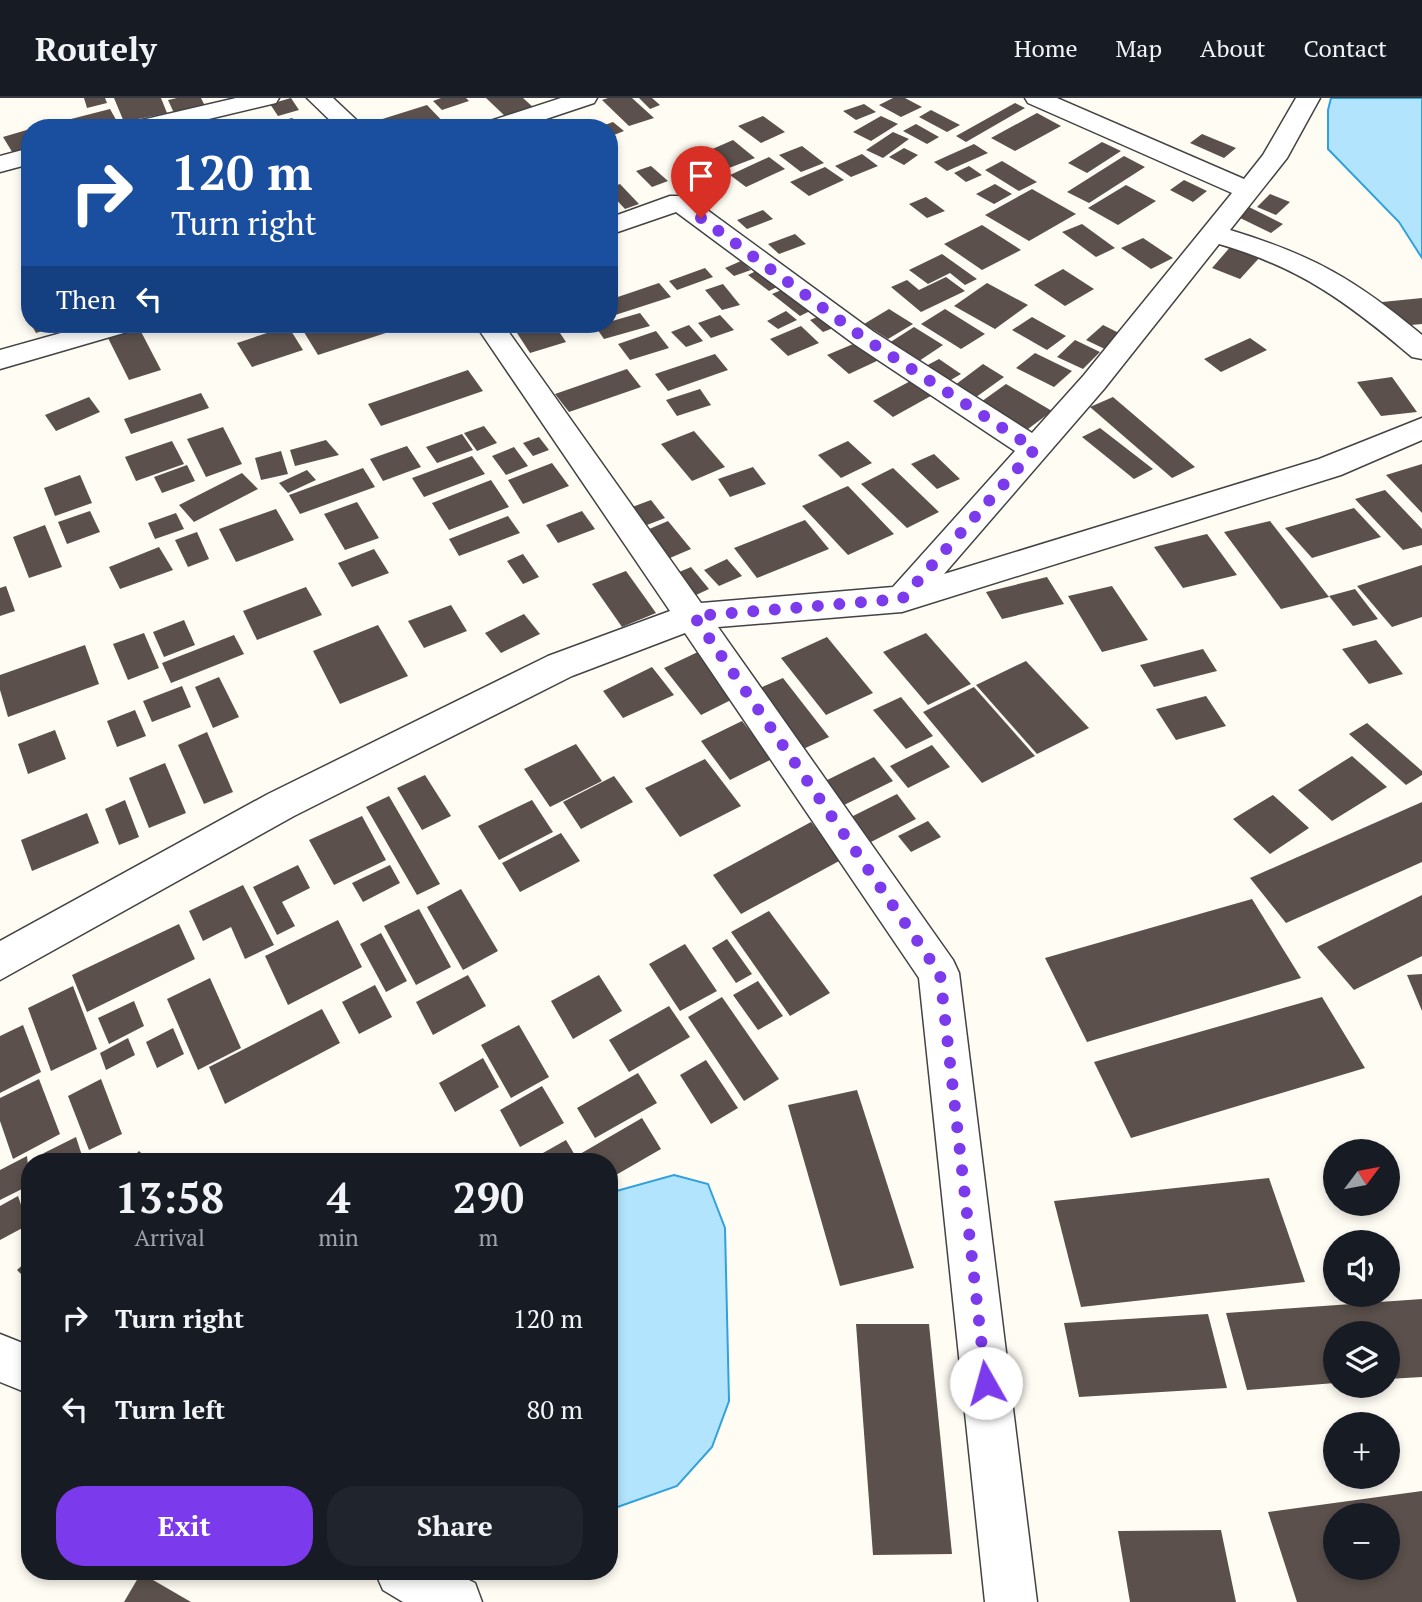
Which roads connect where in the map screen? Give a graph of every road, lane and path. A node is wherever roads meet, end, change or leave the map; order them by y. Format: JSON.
{"nodes":[{"id":1,"x":267,"y":98,"type":"edge"},
{"id":2,"x":318,"y":98,"type":"edge"},
{"id":3,"x":585,"y":98,"type":"edge"},
{"id":4,"x":1037,"y":98,"type":"edge"},
{"id":5,"x":1308,"y":98,"type":"edge"},
{"id":6,"x":177,"y":119,"type":"edge"},
{"id":7,"x":342,"y":119,"type":"edge"},
{"id":8,"x":521,"y":119,"type":"edge"},
{"id":9,"x":21,"y":158,"type":"edge"},
{"id":10,"x":0,"y":164,"type":"edge"},
{"id":11,"x":1248,"y":190,"type":"junction"},
{"id":12,"x":618,"y":224,"type":"edge"},
{"id":13,"x":1211,"y":233,"type":"junction"},
{"id":14,"x":93,"y":333,"type":"edge"},
{"id":15,"x":495,"y":333,"type":"edge"},
{"id":16,"x":1422,"y":350,"type":"edge"},
{"id":17,"x":0,"y":360,"type":"edge"},
{"id":18,"x":1422,"y":428,"type":"edge"},
{"id":19,"x":1035,"y":449,"type":"junction"},
{"id":20,"x":902,"y":599,"type":"junction"},
{"id":21,"x":694,"y":616,"type":"junction"},
{"id":22,"x":0,"y":962,"type":"edge"},
{"id":23,"x":0,"y":1358,"type":"edge"},
{"id":24,"x":21,"y":1366,"type":"edge"},
{"id":25,"x":416,"y":1580,"type":"edge"},
{"id":26,"x":456,"y":1602,"type":"edge"},
{"id":27,"x":1011,"y":1602,"type":"edge"}],
"edges":[{"from":1,"to":6,"type":"street"},
{"from":2,"to":7,"type":"street"},
{"from":3,"to":8,"type":"street"},
{"from":4,"to":11,"type":"street"},
{"from":5,"to":11,"type":"street"},
{"from":9,"to":10,"type":"street"},
{"from":11,"to":13,"type":"street"},
{"from":12,"to":19,"type":"street"},
{"from":13,"to":16,"type":"street"},
{"from":13,"to":19,"type":"street"},
{"from":14,"to":17,"type":"street"},
{"from":15,"to":21,"type":"street"},
{"from":18,"to":20,"type":"street"},
{"from":19,"to":20,"type":"street"},
{"from":20,"to":21,"type":"street"},
{"from":21,"to":22,"type":"street"},
{"from":21,"to":27,"type":"street"},
{"from":23,"to":24,"type":"street"},
{"from":25,"to":26,"type":"street"}]}
